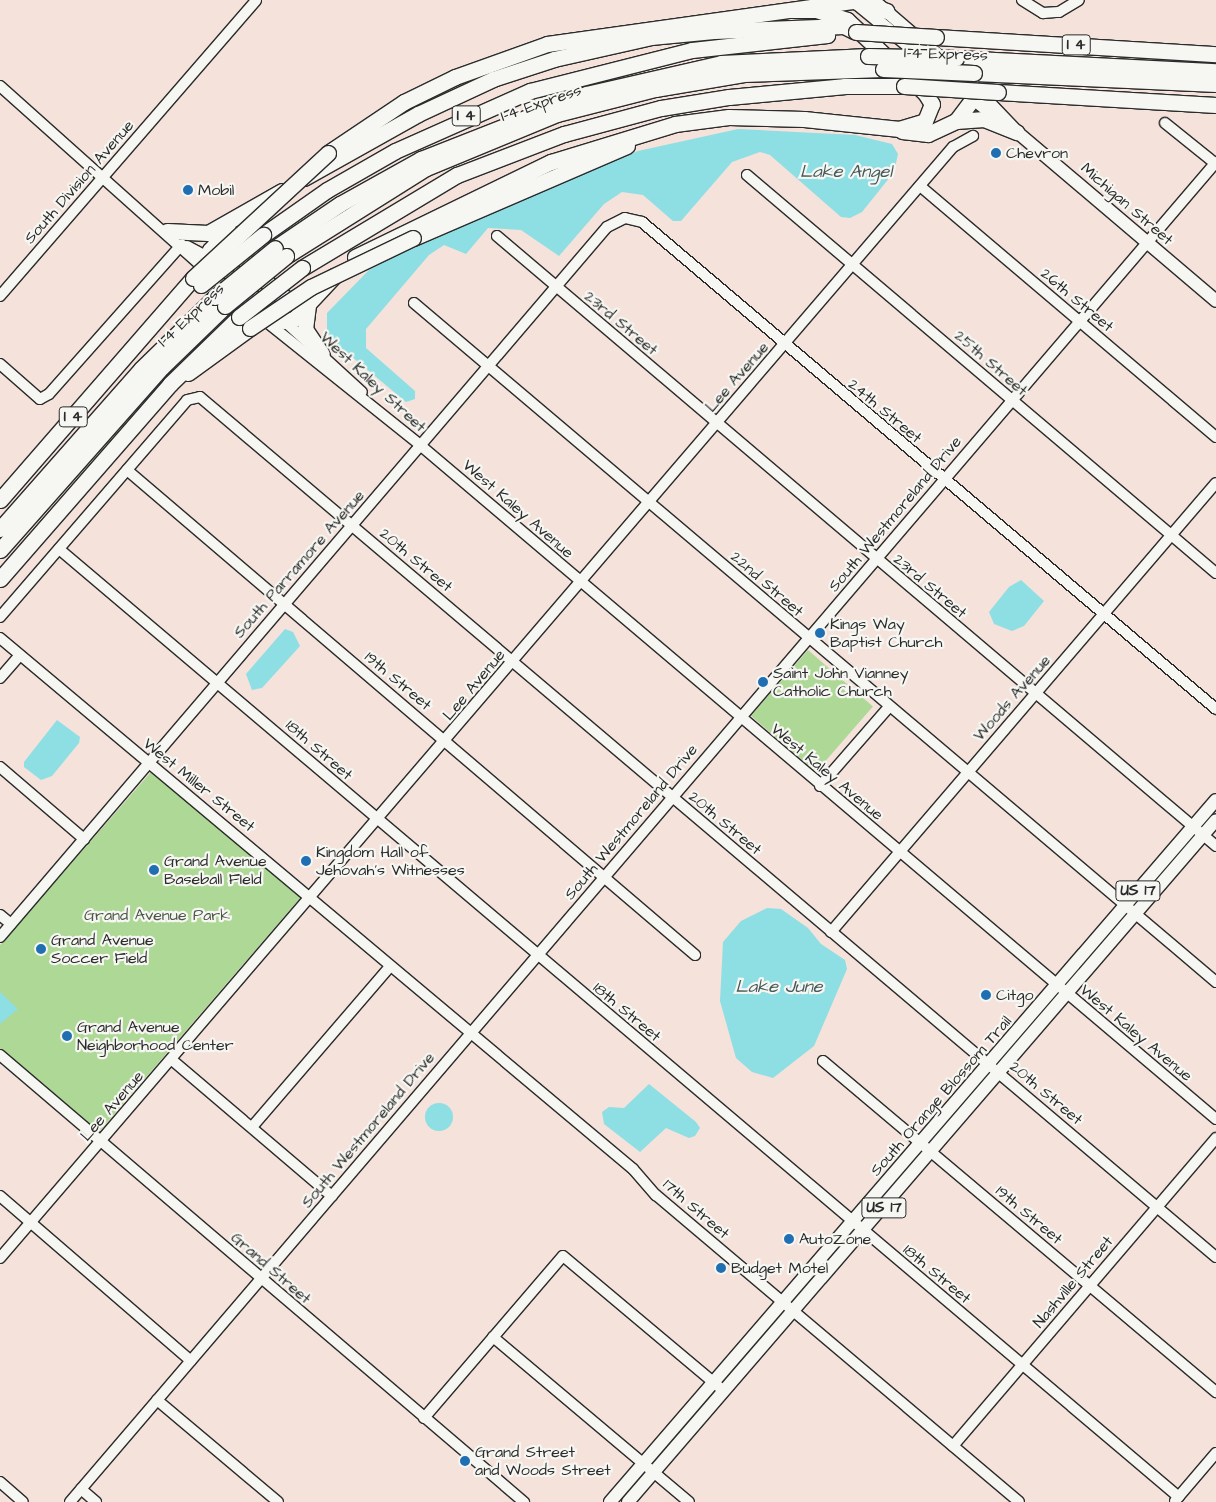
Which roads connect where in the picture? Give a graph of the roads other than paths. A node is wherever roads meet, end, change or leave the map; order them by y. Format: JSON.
{"nodes":[{"id":1,"x":256,"y":0,"type":"edge"},
{"id":2,"x":806,"y":0,"type":"edge"},
{"id":3,"x":873,"y":0,"type":"edge"},
{"id":4,"x":1022,"y":0,"type":"edge"},
{"id":5,"x":1079,"y":0,"type":"edge"},
{"id":6,"x":853,"y":1,"type":"edge"},
{"id":7,"x":791,"y":10,"type":"junction"},
{"id":8,"x":886,"y":12,"type":"junction"},
{"id":9,"x":738,"y":16,"type":"junction"},
{"id":10,"x":856,"y":32,"type":"junction"},
{"id":11,"x":607,"y":34,"type":"junction"},
{"id":12,"x":1216,"y":54,"type":"edge"},
{"id":13,"x":1216,"y":71,"type":"edge"},
{"id":14,"x":972,"y":78,"type":"junction"},
{"id":15,"x":1216,"y":84,"type":"edge"},
{"id":16,"x":0,"y":86,"type":"edge"},
{"id":17,"x":972,"y":100,"type":"junction"},
{"id":18,"x":1216,"y":104,"type":"edge"},
{"id":19,"x":661,"y":108,"type":"junction"},
{"id":20,"x":775,"y":119,"type":"junction"},
{"id":21,"x":956,"y":121,"type":"junction"},
{"id":22,"x":1165,"y":123,"type":"dead end"},
{"id":23,"x":899,"y":129,"type":"junction"},
{"id":24,"x":1017,"y":132,"type":"junction"},
{"id":25,"x":973,"y":136,"type":"dead end"},
{"id":26,"x":364,"y":143,"type":"junction"},
{"id":27,"x":328,"y":159,"type":"junction"},
{"id":28,"x":1216,"y":163,"type":"edge"},
{"id":29,"x":747,"y":175,"type":"dead end"},
{"id":30,"x":103,"y":177,"type":"junction"},
{"id":31,"x":920,"y":186,"type":"junction"},
{"id":32,"x":625,"y":218,"type":"joint"},
{"id":33,"x":236,"y":226,"type":"junction"},
{"id":34,"x":167,"y":231,"type":"junction"},
{"id":35,"x":497,"y":236,"type":"dead end"},
{"id":36,"x":1146,"y":243,"type":"junction"},
{"id":37,"x":182,"y":244,"type":"junction"},
{"id":38,"x":281,"y":252,"type":"junction"},
{"id":39,"x":208,"y":257,"type":"junction"},
{"id":40,"x":355,"y":257,"type":"junction"},
{"id":41,"x":852,"y":264,"type":"junction"},
{"id":42,"x":203,"y":280,"type":"junction"},
{"id":43,"x":322,"y":288,"type":"junction"},
{"id":44,"x":557,"y":288,"type":"junction"},
{"id":45,"x":0,"y":296,"type":"edge"},
{"id":46,"x":240,"y":300,"type":"junction"},
{"id":47,"x":220,"y":301,"type":"junction"},
{"id":48,"x":1216,"y":301,"type":"edge"},
{"id":49,"x":414,"y":303,"type":"dead end"},
{"id":50,"x":308,"y":305,"type":"junction"},
{"id":51,"x":285,"y":322,"type":"junction"},
{"id":52,"x":1079,"y":322,"type":"junction"},
{"id":53,"x":784,"y":345,"type":"junction"},
{"id":54,"x":322,"y":354,"type":"junction"},
{"id":55,"x":0,"y":364,"type":"edge"},
{"id":56,"x":488,"y":366,"type":"junction"},
{"id":57,"x":170,"y":384,"type":"junction"},
{"id":58,"x":1012,"y":401,"type":"junction"},
{"id":59,"x":717,"y":423,"type":"junction"},
{"id":60,"x":1216,"y":437,"type":"edge"},
{"id":61,"x":420,"y":445,"type":"junction"},
{"id":62,"x":127,"y":470,"type":"junction"},
{"id":63,"x":943,"y":480,"type":"junction"},
{"id":64,"x":1216,"y":482,"type":"edge"},
{"id":65,"x":0,"y":500,"type":"edge"},
{"id":66,"x":650,"y":503,"type":"junction"},
{"id":67,"x":352,"y":526,"type":"junction"},
{"id":68,"x":0,"y":529,"type":"edge"},
{"id":69,"x":1172,"y":535,"type":"junction"},
{"id":70,"x":59,"y":549,"type":"junction"},
{"id":71,"x":0,"y":550,"type":"edge"},
{"id":72,"x":875,"y":560,"type":"junction"},
{"id":73,"x":1216,"y":573,"type":"edge"},
{"id":74,"x":0,"y":579,"type":"edge"},
{"id":75,"x":581,"y":583,"type":"junction"},
{"id":76,"x":284,"y":604,"type":"junction"},
{"id":77,"x":1104,"y":614,"type":"junction"},
{"id":78,"x":0,"y":617,"type":"edge"},
{"id":79,"x":0,"y":638,"type":"edge"},
{"id":80,"x":808,"y":639,"type":"junction"},
{"id":81,"x":20,"y":655,"type":"junction"},
{"id":82,"x":512,"y":662,"type":"junction"},
{"id":83,"x":0,"y":678,"type":"edge"},
{"id":84,"x":217,"y":683,"type":"junction"},
{"id":85,"x":1036,"y":694,"type":"junction"},
{"id":86,"x":889,"y":707,"type":"junction"},
{"id":87,"x":1216,"y":709,"type":"edge"},
{"id":88,"x":739,"y":718,"type":"junction"},
{"id":89,"x":446,"y":741,"type":"junction"},
{"id":90,"x":148,"y":763,"type":"junction"},
{"id":91,"x":0,"y":767,"type":"edge"},
{"id":92,"x":968,"y":773,"type":"junction"},
{"id":93,"x":820,"y":786,"type":"junction"},
{"id":94,"x":672,"y":798,"type":"junction"},
{"id":95,"x":1216,"y":800,"type":"edge"},
{"id":96,"x":378,"y":820,"type":"junction"},
{"id":97,"x":1216,"y":820,"type":"edge"},
{"id":98,"x":1198,"y":831,"type":"junction"},
{"id":99,"x":84,"y":839,"type":"junction"},
{"id":100,"x":1216,"y":846,"type":"edge"},
{"id":101,"x":900,"y":853,"type":"junction"},
{"id":102,"x":605,"y":876,"type":"junction"},
{"id":103,"x":310,"y":899,"type":"junction"},
{"id":104,"x":1130,"y":910,"type":"junction"},
{"id":105,"x":0,"y":915,"type":"edge"},
{"id":106,"x":11,"y":924,"type":"junction"},
{"id":107,"x":830,"y":932,"type":"junction"},
{"id":108,"x":0,"y":937,"type":"edge"},
{"id":109,"x":695,"y":954,"type":"dead end"},
{"id":110,"x":536,"y":956,"type":"junction"},
{"id":111,"x":389,"y":968,"type":"junction"},
{"id":112,"x":1216,"y":982,"type":"edge"},
{"id":113,"x":1062,"y":990,"type":"junction"},
{"id":114,"x":469,"y":1036,"type":"junction"},
{"id":115,"x":0,"y":1055,"type":"edge"},
{"id":116,"x":172,"y":1060,"type":"junction"},
{"id":117,"x":823,"y":1062,"type":"dead end"},
{"id":118,"x":990,"y":1065,"type":"junction"},
{"id":119,"x":1000,"y":1073,"type":"junction"},
{"id":120,"x":1216,"y":1119,"type":"edge"},
{"id":121,"x":252,"y":1127,"type":"junction"},
{"id":122,"x":1216,"y":1138,"type":"edge"},
{"id":123,"x":101,"y":1142,"type":"junction"},
{"id":124,"x":927,"y":1148,"type":"junction"},
{"id":125,"x":0,"y":1196,"type":"edge"},
{"id":126,"x":332,"y":1196,"type":"junction"},
{"id":127,"x":1158,"y":1206,"type":"junction"},
{"id":128,"x":31,"y":1222,"type":"junction"},
{"id":129,"x":859,"y":1228,"type":"junction"},
{"id":130,"x":1216,"y":1257,"type":"edge"},
{"id":131,"x":0,"y":1258,"type":"edge"},
{"id":132,"x":261,"y":1280,"type":"junction"},
{"id":133,"x":1090,"y":1285,"type":"junction"},
{"id":134,"x":789,"y":1307,"type":"junction"},
{"id":135,"x":494,"y":1337,"type":"junction"},
{"id":136,"x":191,"y":1361,"type":"junction"},
{"id":137,"x":1022,"y":1365,"type":"junction"},
{"id":138,"x":719,"y":1388,"type":"junction"},
{"id":139,"x":1216,"y":1392,"type":"edge"},
{"id":140,"x":157,"y":1400,"type":"junction"},
{"id":141,"x":424,"y":1418,"type":"junction"},
{"id":142,"x":953,"y":1446,"type":"junction"},
{"id":143,"x":1216,"y":1453,"type":"edge"},
{"id":144,"x":644,"y":1463,"type":"junction"},
{"id":145,"x":654,"y":1472,"type":"junction"},
{"id":146,"x":0,"y":1482,"type":"edge"},
{"id":147,"x":80,"y":1489,"type":"junction"},
{"id":148,"x":1176,"y":1499,"type":"edge"},
{"id":149,"x":23,"y":1502,"type":"edge"},
{"id":150,"x":70,"y":1502,"type":"edge"},
{"id":151,"x":96,"y":1502,"type":"edge"},
{"id":152,"x":278,"y":1502,"type":"edge"},
{"id":153,"x":524,"y":1502,"type":"edge"},
{"id":154,"x":610,"y":1502,"type":"edge"},
{"id":155,"x":628,"y":1502,"type":"edge"},
{"id":156,"x":690,"y":1502,"type":"edge"},
{"id":157,"x":1019,"y":1502,"type":"edge"}],
"edges":[{"from":1,"to":30,"type":"street","name":"South Division Avenue"},
{"from":2,"to":9,"type":"highway"},
{"from":3,"to":8,"type":"main road","name":"Michigan Street"},
{"from":4,"to":5,"type":"street"},
{"from":6,"to":7,"type":"highway"},
{"from":6,"to":8,"type":"highway"},
{"from":6,"to":17,"type":"main road","name":"Michigan Street"},
{"from":7,"to":9,"type":"highway"},
{"from":7,"to":23,"type":"highway"},
{"from":8,"to":14,"type":"main road","name":"Michigan Street"},
{"from":9,"to":11,"type":"highway"},
{"from":10,"to":12,"type":"highway","number":"I 4","bridge":true},
{"from":10,"to":26,"type":"highway"},
{"from":10,"to":42,"type":"highway","number":"I 4","bridge":true},
{"from":11,"to":26,"type":"highway"},
{"from":11,"to":27,"type":"highway"},
{"from":13,"to":38,"type":"highway","name":"I-4 Express","bridge":true},
{"from":14,"to":15,"type":"highway","name":"I-4 Express"},
{"from":14,"to":17,"type":"highway"},
{"from":14,"to":24,"type":"main road","name":"Michigan Street"},
{"from":14,"to":38,"type":"highway","name":"I-4 Express","bridge":true},
{"from":16,"to":30,"type":"street","name":"West Kaley Street"},
{"from":17,"to":21,"type":"highway"},
{"from":17,"to":24,"type":"main road","name":"Michigan Street"},
{"from":18,"to":19,"type":"highway","bridge":true},
{"from":19,"to":40,"type":"highway"},
{"from":19,"to":57,"type":"highway","bridge":true},
{"from":20,"to":23,"type":"highway"},
{"from":20,"to":40,"type":"highway"},
{"from":20,"to":57,"type":"highway","bridge":true},
{"from":21,"to":23,"type":"highway"},
{"from":21,"to":24,"type":"highway"},
{"from":22,"to":28,"type":"street"},
{"from":24,"to":36,"type":"main road","name":"Michigan Street"},
{"from":25,"to":31,"type":"street","name":"Lee Avenue"},
{"from":26,"to":27,"type":"highway"},
{"from":27,"to":33,"type":"highway"},
{"from":27,"to":34,"type":"highway"},
{"from":27,"to":42,"type":"highway","bridge":true},
{"from":28,"to":36,"type":"street","name":"South Westmoreland Drive"},
{"from":29,"to":41,"type":"street","name":"25th Street"},
{"from":30,"to":34,"type":"street","name":"West Kaley Street"},
{"from":30,"to":45,"type":"street","name":"South Division Avenue"},
{"from":31,"to":41,"type":"street","name":"Lee Avenue"},
{"from":31,"to":52,"type":"street","name":"26th Street"},
{"from":32,"to":44,"type":"street","name":"South Parramore Avenue"},
{"from":32,"to":53,"type":"street","name":"24th Street"},
{"from":33,"to":39,"type":"highway"},
{"from":33,"to":43,"type":"highway"},
{"from":34,"to":37,"type":"street","name":"West Kaley Street"},
{"from":35,"to":44,"type":"street","name":"23rd Street"},
{"from":36,"to":48,"type":"main road","name":"Michigan Street"},
{"from":36,"to":52,"type":"street","name":"South Westmoreland Drive"},
{"from":37,"to":39,"type":"street","name":"West Kaley Street"},
{"from":37,"to":42,"type":"street","name":"West Kaley Street"},
{"from":37,"to":55,"type":"street"},
{"from":38,"to":47,"type":"highway","name":"I-4 Express","bridge":true},
{"from":39,"to":42,"type":"highway"},
{"from":39,"to":51,"type":"street","name":"West Kaley Street"},
{"from":40,"to":43,"type":"highway"},
{"from":41,"to":53,"type":"street","name":"Lee Avenue"},
{"from":41,"to":58,"type":"street","name":"25th Street"},
{"from":42,"to":46,"type":"street","name":"West Kaley Street"},
{"from":42,"to":65,"type":"highway","number":"I 4"},
{"from":43,"to":50,"type":"highway"},
{"from":44,"to":56,"type":"street","name":"South Parramore Avenue"},
{"from":44,"to":59,"type":"street","name":"23rd Street"},
{"from":46,"to":51,"type":"highway"},
{"from":46,"to":61,"type":"street","name":"West Kaley Street"},
{"from":47,"to":68,"type":"highway","name":"I-4 Express"},
{"from":47,"to":71,"type":"highway","name":"I-4 Express"},
{"from":49,"to":56,"type":"street","name":"22nd Street"},
{"from":50,"to":51,"type":"highway"},
{"from":50,"to":54,"type":"highway"},
{"from":51,"to":54,"type":"street","name":"West Kaley Street"},
{"from":52,"to":58,"type":"street","name":"South Westmoreland Drive"},
{"from":52,"to":60,"type":"street","name":"26th Street"},
{"from":53,"to":59,"type":"street","name":"Lee Avenue"},
{"from":53,"to":63,"type":"street","name":"24th Street"},
{"from":54,"to":61,"type":"street","name":"West Kaley Street"},
{"from":56,"to":61,"type":"street","name":"South Parramore Avenue"},
{"from":56,"to":66,"type":"street","name":"22nd Street"},
{"from":57,"to":74,"type":"highway"},
{"from":58,"to":63,"type":"street","name":"South Westmoreland Drive"},
{"from":58,"to":69,"type":"street","name":"25th Street"},
{"from":59,"to":66,"type":"street","name":"Lee Avenue"},
{"from":59,"to":72,"type":"street","name":"23rd Street"},
{"from":61,"to":67,"type":"street","name":"South Parramore Avenue"},
{"from":61,"to":75,"type":"street","name":"West Kaley Avenue"},
{"from":62,"to":67,"type":"street","name":"20th Street"},
{"from":62,"to":70,"type":"street"},
{"from":62,"to":76,"type":"street","name":"19th Street"},
{"from":63,"to":72,"type":"street","name":"South Westmoreland Drive"},
{"from":63,"to":77,"type":"street","name":"24th Street"},
{"from":64,"to":69,"type":"street","name":"Woods Avenue"},
{"from":66,"to":75,"type":"street","name":"Lee Avenue"},
{"from":66,"to":80,"type":"street","name":"22nd Street"},
{"from":67,"to":76,"type":"street","name":"South Parramore Avenue"},
{"from":67,"to":82,"type":"street","name":"20th Street"},
{"from":69,"to":73,"type":"street","name":"25th Street"},
{"from":69,"to":77,"type":"street","name":"Woods Avenue"},
{"from":70,"to":78,"type":"street"},
{"from":70,"to":84,"type":"street","name":"18th Street"},
{"from":72,"to":80,"type":"street","name":"South Westmoreland Drive"},
{"from":72,"to":85,"type":"street","name":"23rd Street"},
{"from":75,"to":82,"type":"street","name":"Lee Avenue"},
{"from":75,"to":88,"type":"street","name":"West Kaley Avenue"},
{"from":76,"to":84,"type":"street","name":"South Parramore Avenue"},
{"from":76,"to":89,"type":"street","name":"19th Street"},
{"from":77,"to":85,"type":"street","name":"Woods Avenue"},
{"from":77,"to":87,"type":"street","name":"24th Street"},
{"from":79,"to":81,"type":"street","name":"West Miller Street"},
{"from":80,"to":86,"type":"street","name":"22nd Street"},
{"from":80,"to":88,"type":"street","name":"South Westmoreland Drive"},
{"from":81,"to":83,"type":"street"},
{"from":81,"to":90,"type":"street","name":"West Miller Street"},
{"from":82,"to":89,"type":"street","name":"Lee Avenue"},
{"from":82,"to":94,"type":"street","name":"20th Street"},
{"from":84,"to":90,"type":"street","name":"South Parramore Avenue"},
{"from":84,"to":96,"type":"street","name":"18th Street"},
{"from":85,"to":92,"type":"street","name":"Woods Avenue"},
{"from":85,"to":98,"type":"street","name":"23rd Street"},
{"from":86,"to":92,"type":"street","name":"22nd Street"},
{"from":86,"to":93,"type":"street"},
{"from":88,"to":93,"type":"street","name":"West Kaley Avenue"},
{"from":88,"to":94,"type":"street","name":"South Westmoreland Drive"},
{"from":89,"to":96,"type":"street","name":"Lee Avenue"},
{"from":89,"to":102,"type":"street","name":"19th Street"},
{"from":90,"to":99,"type":"street","name":"South Parramore Avenue"},
{"from":90,"to":103,"type":"street","name":"West Miller Street"},
{"from":91,"to":99,"type":"street"},
{"from":92,"to":101,"type":"street","name":"Woods Avenue"},
{"from":92,"to":104,"type":"street","name":"22nd Street"},
{"from":93,"to":101,"type":"street","name":"West Kaley Avenue"},
{"from":94,"to":102,"type":"street","name":"South Westmoreland Drive"},
{"from":94,"to":107,"type":"street","name":"20th Street"},
{"from":95,"to":98,"type":"main road","name":"South Orange Blossom Trail","number":"US 17"},
{"from":96,"to":103,"type":"street","name":"Lee Avenue"},
{"from":96,"to":110,"type":"street","name":"18th Street"},
{"from":97,"to":98,"type":"main road","name":"South Orange Blossom Trail","number":"US 17"},
{"from":98,"to":100,"type":"street","name":"23rd Street"},
{"from":98,"to":104,"type":"main road","name":"South Orange Blossom Trail","number":"US 17"},
{"from":99,"to":106,"type":"street","name":"South Parramore Avenue"},
{"from":101,"to":107,"type":"street","name":"Woods Avenue"},
{"from":101,"to":113,"type":"street","name":"West Kaley Avenue"},
{"from":102,"to":109,"type":"street","name":"19th Street"},
{"from":102,"to":110,"type":"street","name":"South Westmoreland Drive"},
{"from":103,"to":111,"type":"street","name":"West Miller Street"},
{"from":103,"to":116,"type":"street","name":"Lee Avenue"},
{"from":104,"to":112,"type":"street","name":"22nd Street"},
{"from":104,"to":113,"type":"main road","name":"South Orange Blossom Trail","number":"US 17"},
{"from":105,"to":106,"type":"street"},
{"from":106,"to":108,"type":"street","name":"South Parramore Avenue"},
{"from":107,"to":118,"type":"street","name":"20th Street"},
{"from":110,"to":114,"type":"street","name":"South Westmoreland Drive"},
{"from":110,"to":129,"type":"street","name":"18th Street"},
{"from":111,"to":114,"type":"street","name":"West Miller Street"},
{"from":111,"to":121,"type":"street"},
{"from":113,"to":118,"type":"main road","name":"South Orange Blossom Trail","number":"US 17"},
{"from":113,"to":119,"type":"main road","name":"South Orange Blossom Trail","number":"US 17"},
{"from":113,"to":120,"type":"street","name":"West Kaley Avenue"},
{"from":114,"to":126,"type":"street","name":"South Westmoreland Drive"},
{"from":114,"to":134,"type":"street","name":"17th Street"},
{"from":115,"to":123,"type":"street","name":"Grand Street"},
{"from":116,"to":121,"type":"street"},
{"from":116,"to":123,"type":"street","name":"Lee Avenue"},
{"from":117,"to":124,"type":"street","name":"19th Street"},
{"from":118,"to":119,"type":"street","name":"20th Street"},
{"from":118,"to":124,"type":"main road","name":"South Orange Blossom Trail","number":"US 17"},
{"from":119,"to":124,"type":"main road","name":"South Orange Blossom Trail","number":"US 17"},
{"from":119,"to":127,"type":"street","name":"20th Street"},
{"from":121,"to":126,"type":"street"},
{"from":122,"to":127,"type":"street","name":"Nashville Street"},
{"from":123,"to":128,"type":"street","name":"Lee Avenue"},
{"from":123,"to":132,"type":"street","name":"Grand Street"},
{"from":124,"to":129,"type":"main road","name":"South Orange Blossom Trail","number":"US 17"},
{"from":124,"to":133,"type":"street","name":"19th Street"},
{"from":125,"to":128,"type":"street"},
{"from":126,"to":132,"type":"street","name":"South Westmoreland Drive"},
{"from":127,"to":130,"type":"street","name":"20th Street"},
{"from":127,"to":133,"type":"street","name":"Nashville Street"},
{"from":128,"to":131,"type":"street","name":"Lee Avenue"},
{"from":128,"to":136,"type":"street"},
{"from":129,"to":134,"type":"main road","name":"South Orange Blossom Trail","number":"US 17"},
{"from":129,"to":137,"type":"street","name":"18th Street"},
{"from":132,"to":136,"type":"street","name":"South Westmoreland Drive"},
{"from":132,"to":141,"type":"street","name":"Grand Street"},
{"from":133,"to":137,"type":"street","name":"Nashville Street"},
{"from":133,"to":139,"type":"street","name":"19th Street"},
{"from":134,"to":138,"type":"main road","name":"South Orange Blossom Trail","number":"US 17"},
{"from":134,"to":142,"type":"street","name":"17th Street"},
{"from":135,"to":138,"type":"street"},
{"from":135,"to":141,"type":"street"},
{"from":135,"to":144,"type":"street"},
{"from":136,"to":140,"type":"street","name":"South Westmoreland Drive"},
{"from":137,"to":142,"type":"street","name":"Nashville Street"},
{"from":137,"to":148,"type":"street","name":"18th Street"},
{"from":138,"to":144,"type":"main road","name":"South Orange Blossom Trail","number":"US 17"},
{"from":138,"to":145,"type":"main road","name":"South Orange Blossom Trail","number":"US 17"},
{"from":140,"to":147,"type":"street","name":"South Westmoreland Drive"},
{"from":140,"to":152,"type":"street"},
{"from":141,"to":153,"type":"street","name":"Grand Street"},
{"from":142,"to":157,"type":"street","name":"17th Street"},
{"from":143,"to":148,"type":"street"},
{"from":144,"to":145,"type":"street"},
{"from":144,"to":154,"type":"main road","name":"South Orange Blossom Trail","number":"US 17"},
{"from":145,"to":155,"type":"main road","name":"South Orange Blossom Trail","number":"US 17"},
{"from":145,"to":156,"type":"street"},
{"from":146,"to":149,"type":"street"},
{"from":147,"to":150,"type":"street","name":"South Westmoreland Drive"},
{"from":147,"to":151,"type":"street"}]}
